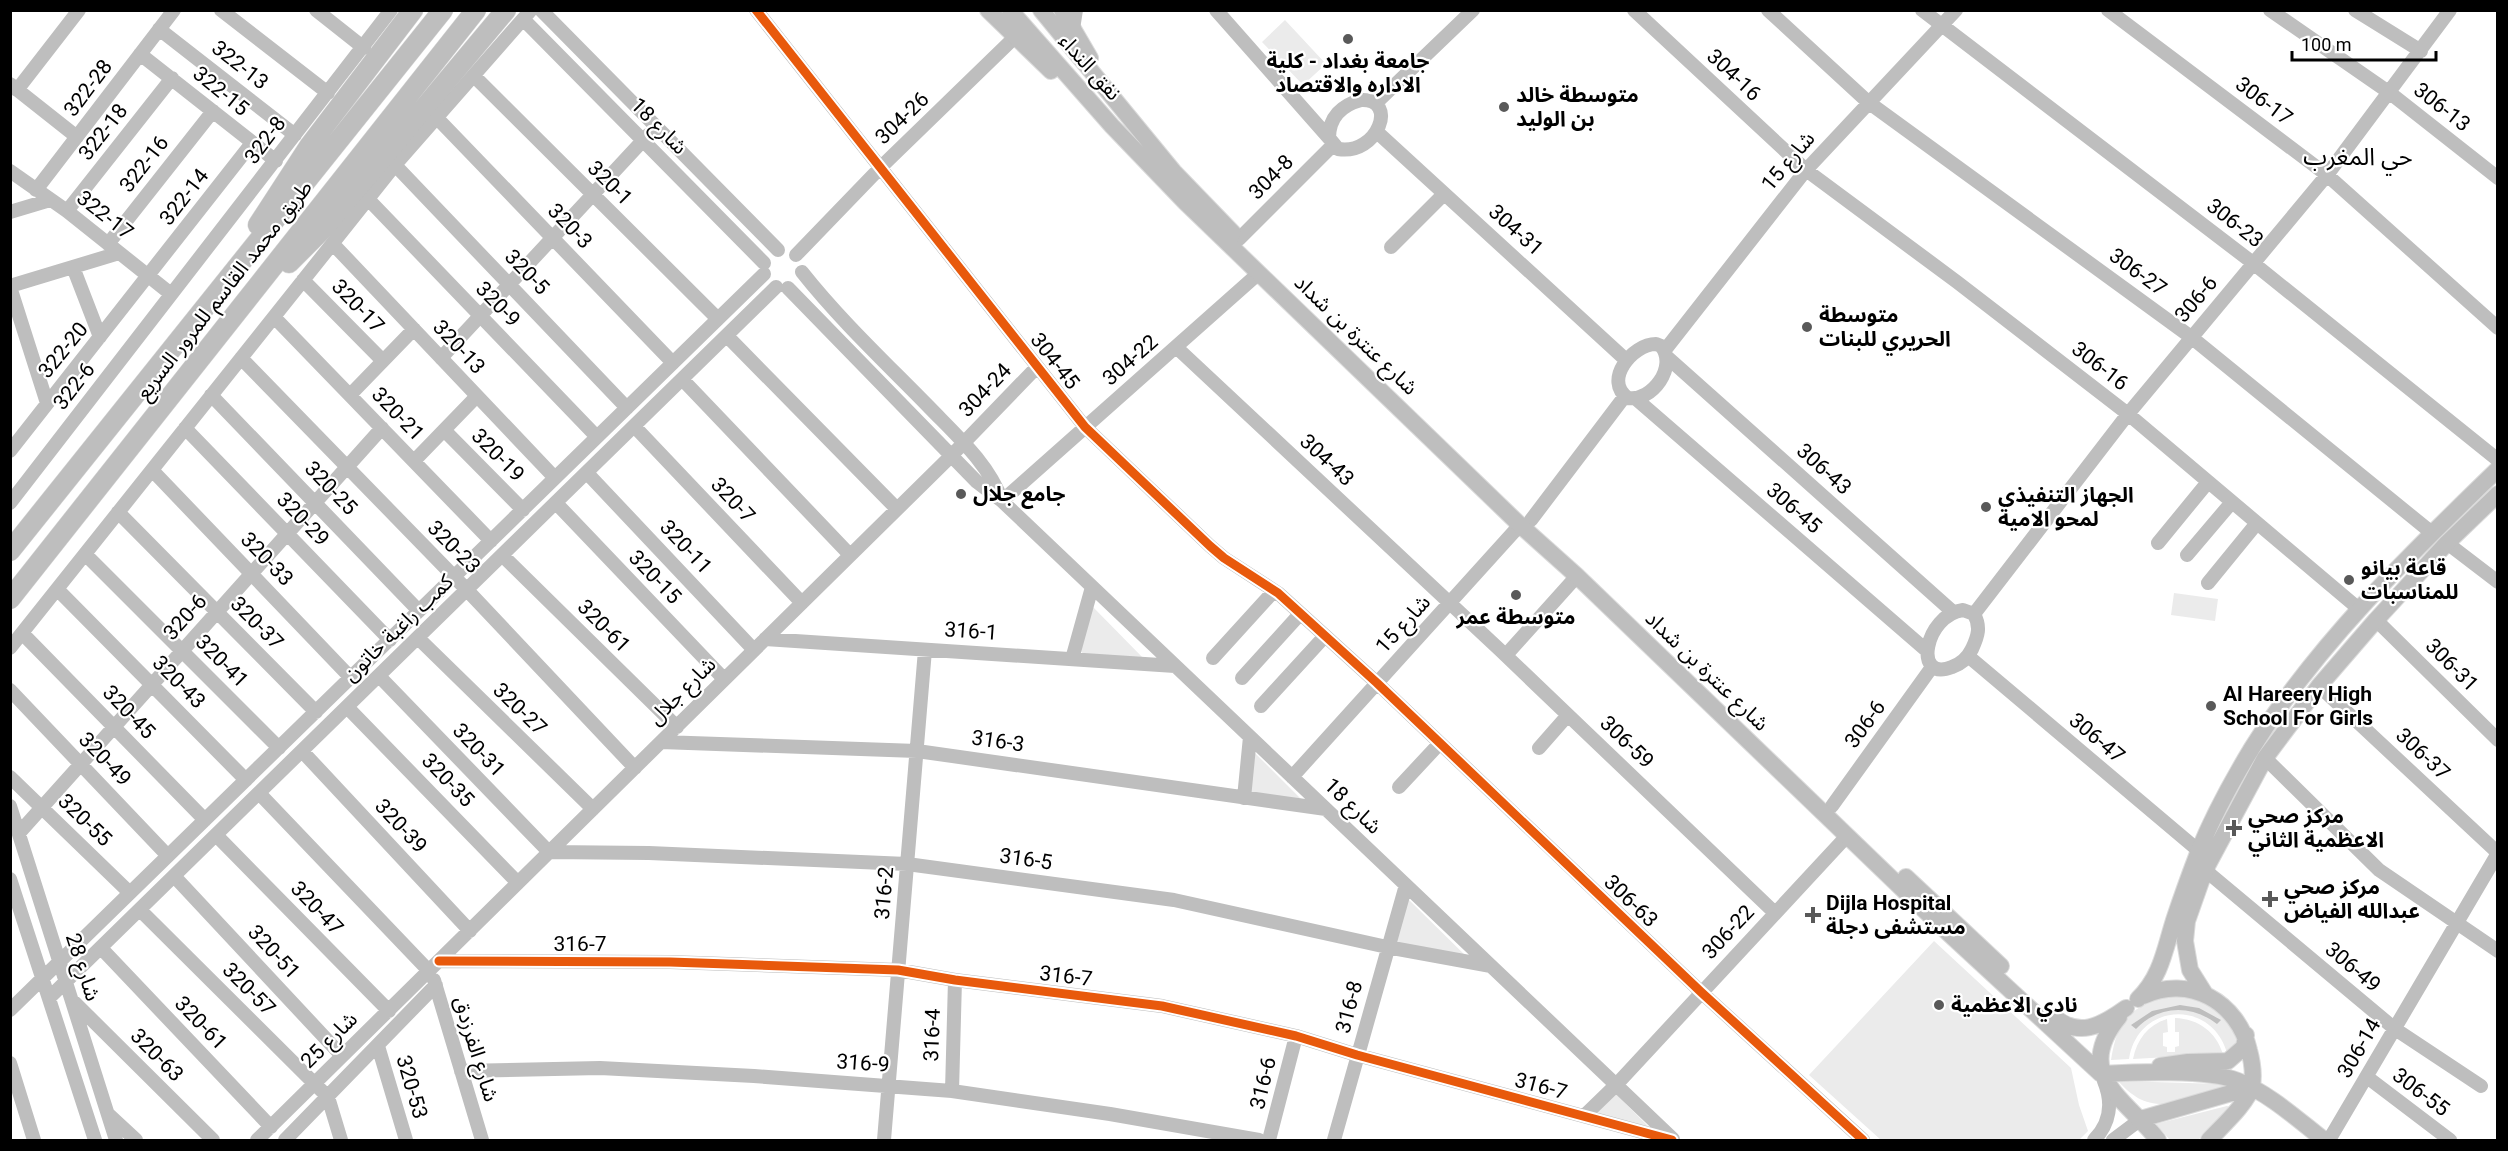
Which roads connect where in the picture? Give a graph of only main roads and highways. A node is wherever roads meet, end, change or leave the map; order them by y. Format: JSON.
{"nodes":[{"id":1,"x":413,"y":10,"type":"edge"},
{"id":2,"x":443,"y":10,"type":"edge"},
{"id":3,"x":476,"y":10,"type":"edge"},
{"id":4,"x":988,"y":10,"type":"edge"},
{"id":5,"x":1010,"y":10,"type":"edge"},
{"id":6,"x":1041,"y":10,"type":"edge"},
{"id":7,"x":1062,"y":10,"type":"edge"},
{"id":8,"x":520,"y":14,"type":"edge"},
{"id":9,"x":1125,"y":115,"type":"junction"},
{"id":10,"x":1112,"y":126,"type":"junction"},
{"id":11,"x":195,"y":319,"type":"junction"},
{"id":12,"x":210,"y":346,"type":"junction"},
{"id":13,"x":2498,"y":469,"type":"edge"},
{"id":14,"x":2498,"y":494,"type":"edge"},
{"id":15,"x":1525,"y":523,"type":"junction"},
{"id":16,"x":10,"y":551,"type":"edge"},
{"id":17,"x":10,"y":599,"type":"edge"},
{"id":18,"x":2205,"y":994,"type":"junction"},
{"id":19,"x":2132,"y":1004,"type":"junction"},
{"id":20,"x":2246,"y":1035,"type":"junction"},
{"id":21,"x":2134,"y":1072,"type":"junction"},
{"id":22,"x":2101,"y":1074,"type":"junction"},
{"id":23,"x":2252,"y":1088,"type":"junction"},
{"id":24,"x":2141,"y":1119,"type":"junction"},
{"id":25,"x":2158,"y":1140,"type":"edge"},
{"id":26,"x":2209,"y":1140,"type":"edge"},
{"id":27,"x":2324,"y":1140,"type":"edge"}],
"edges":[{"from":1,"to":11,"type":"highway"},
{"from":2,"to":11,"type":"highway","name":"طريق محمد القاسم للمرور السريع"},
{"from":3,"to":12,"type":"highway","name":"طريق محمد القاسم للمرور السريع"},
{"from":4,"to":10,"type":"main road"},
{"from":5,"to":10,"type":"main road","name":"نفق النداء"},
{"from":6,"to":9,"type":"main road","name":"نفق النداء"},
{"from":7,"to":9,"type":"main road"},
{"from":8,"to":12,"type":"highway"},
{"from":9,"to":15,"type":"main road","name":"شارع عنترة بن شداد"},
{"from":10,"to":15,"type":"main road","name":"شارع عنترة بن شداد"},
{"from":11,"to":16,"type":"highway","name":"طريق محمد القاسم للمرور السريع"},
{"from":12,"to":17,"type":"highway","name":"طريق محمد القاسم للمرور السريع"},
{"from":13,"to":19,"type":"main road"},
{"from":14,"to":18,"type":"main road"},
{"from":15,"to":19,"type":"main road","name":"شارع عنترة بن شداد"},
{"from":15,"to":22,"type":"main road","name":"شارع عنترة بن شداد"},
{"from":18,"to":19,"type":"main road"},
{"from":18,"to":20,"type":"main road"},
{"from":19,"to":22,"type":"main road"},
{"from":20,"to":21,"type":"main road"},
{"from":20,"to":23,"type":"main road"},
{"from":21,"to":22,"type":"main road"},
{"from":21,"to":23,"type":"main road"},
{"from":22,"to":24,"type":"main road","name":"شارع عنترة بن شداد"},
{"from":23,"to":24,"type":"main road"},
{"from":23,"to":26,"type":"main road"},
{"from":23,"to":27,"type":"main road"},
{"from":24,"to":25,"type":"main road","name":"شارع عنترة بن شداد"}]}
